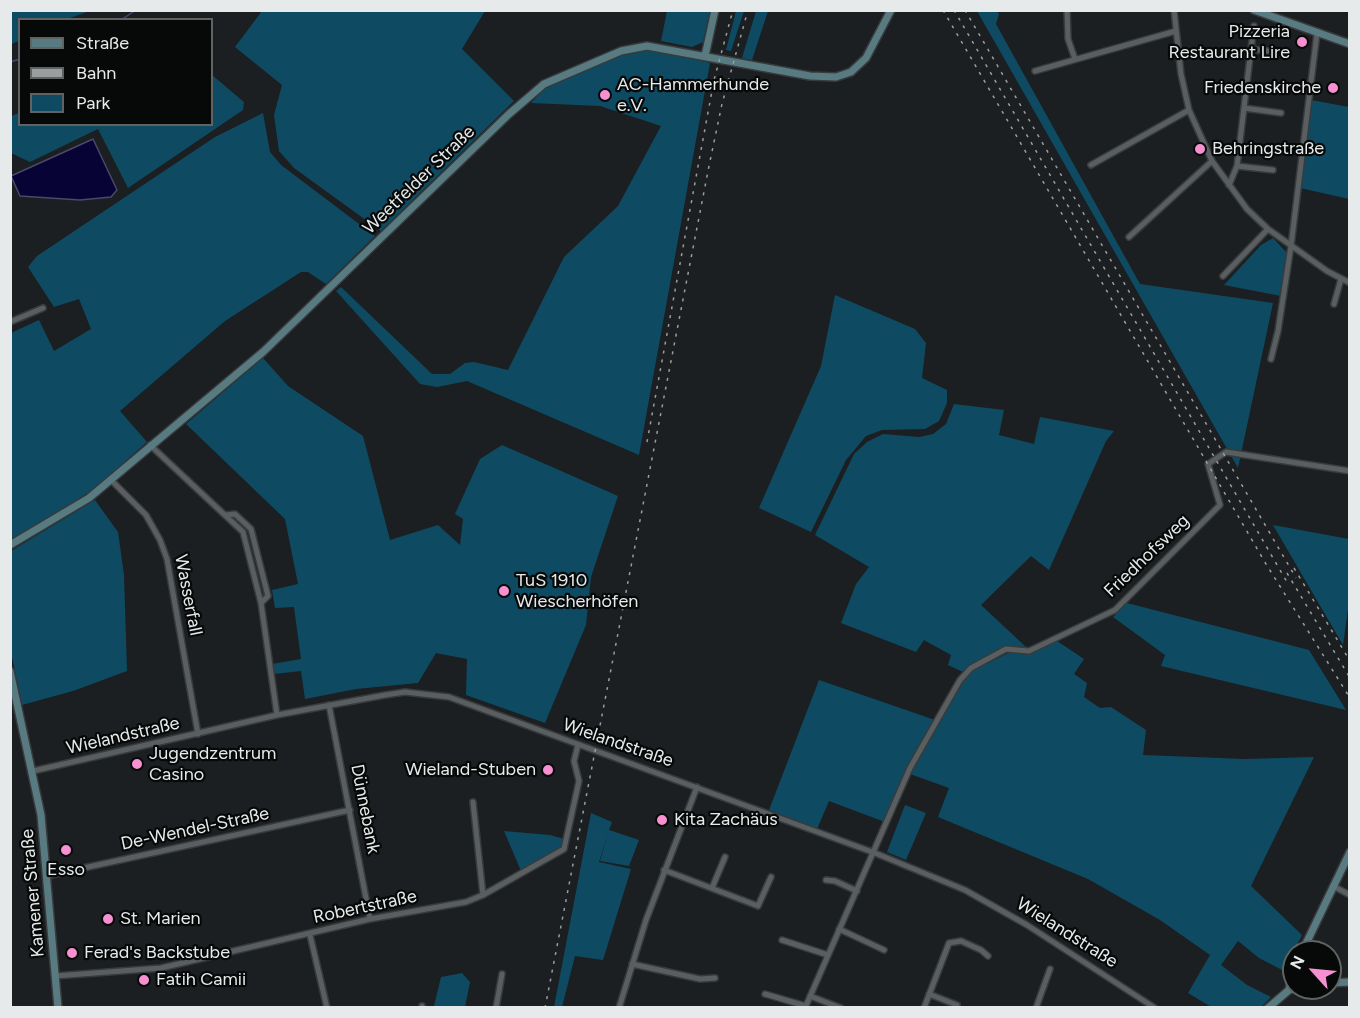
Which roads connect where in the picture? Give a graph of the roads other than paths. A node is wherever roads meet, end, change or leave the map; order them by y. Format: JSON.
{"nodes":[{"id":1,"x":715,"y":10,"type":"edge"},
{"id":2,"x":891,"y":10,"type":"edge"},
{"id":3,"x":1067,"y":10,"type":"edge"},
{"id":4,"x":1174,"y":10,"type":"edge"},
{"id":5,"x":1257,"y":11,"type":"edge"},
{"id":6,"x":1254,"y":26,"type":"dead end"},
{"id":7,"x":1176,"y":31,"type":"junction"},
{"id":8,"x":1317,"y":33,"type":"junction"},
{"id":9,"x":1350,"y":44,"type":"edge"},
{"id":10,"x":1251,"y":49,"type":"junction"},
{"id":11,"x":1285,"y":53,"type":"dead end"},
{"id":12,"x":705,"y":56,"type":"junction"},
{"id":13,"x":1075,"y":59,"type":"junction"},
{"id":14,"x":1035,"y":71,"type":"dead end"},
{"id":15,"x":1244,"y":108,"type":"junction"},
{"id":16,"x":1189,"y":110,"type":"junction"},
{"id":17,"x":1281,"y":113,"type":"dead end"},
{"id":18,"x":1212,"y":161,"type":"junction"},
{"id":19,"x":1091,"y":165,"type":"dead end"},
{"id":20,"x":1236,"y":166,"type":"junction"},
{"id":21,"x":1273,"y":170,"type":"dead end"},
{"id":22,"x":1228,"y":185,"type":"junction"},
{"id":23,"x":1268,"y":229,"type":"junction"},
{"id":24,"x":1129,"y":237,"type":"dead end"},
{"id":25,"x":1291,"y":246,"type":"junction"},
{"id":26,"x":1223,"y":276,"type":"dead end"},
{"id":27,"x":1341,"y":279,"type":"junction"},
{"id":28,"x":1350,"y":283,"type":"edge"},
{"id":29,"x":1334,"y":304,"type":"dead end"},
{"id":30,"x":43,"y":308,"type":"dead end"},
{"id":31,"x":10,"y":322,"type":"edge"},
{"id":32,"x":1271,"y":359,"type":"dead end"},
{"id":33,"x":150,"y":445,"type":"junction"},
{"id":34,"x":1350,"y":471,"type":"edge"},
{"id":35,"x":111,"y":480,"type":"junction"},
{"id":36,"x":226,"y":515,"type":"junction"},
{"id":37,"x":10,"y":545,"type":"edge"},
{"id":38,"x":257,"y":551,"type":"junction"},
{"id":39,"x":249,"y":553,"type":"junction"},
{"id":40,"x":260,"y":565,"type":"junction"},
{"id":41,"x":252,"y":566,"type":"junction"},
{"id":42,"x":261,"y":603,"type":"junction"},
{"id":43,"x":10,"y":671,"type":"edge"},
{"id":44,"x":329,"y":705,"type":"junction"},
{"id":45,"x":276,"y":715,"type":"junction"},
{"id":46,"x":198,"y":734,"type":"junction"},
{"id":47,"x":578,"y":745,"type":"junction"},
{"id":48,"x":33,"y":771,"type":"junction"},
{"id":49,"x":697,"y":787,"type":"junction"},
{"id":50,"x":473,"y":802,"type":"dead end"},
{"id":51,"x":350,"y":810,"type":"junction"},
{"id":52,"x":1350,"y":852,"type":"edge"},
{"id":53,"x":875,"y":853,"type":"junction"},
{"id":54,"x":725,"y":857,"type":"dead end"},
{"id":55,"x":664,"y":870,"type":"junction"},
{"id":56,"x":46,"y":876,"type":"junction"},
{"id":57,"x":771,"y":877,"type":"dead end"},
{"id":58,"x":826,"y":880,"type":"dead end"},
{"id":59,"x":1333,"y":886,"type":"junction"},
{"id":60,"x":712,"y":888,"type":"junction"},
{"id":61,"x":857,"y":891,"type":"junction"},
{"id":62,"x":483,"y":895,"type":"junction"},
{"id":63,"x":1350,"y":895,"type":"edge"},
{"id":64,"x":370,"y":919,"type":"junction"},
{"id":65,"x":839,"y":929,"type":"junction"},
{"id":66,"x":310,"y":935,"type":"junction"},
{"id":67,"x":783,"y":940,"type":"dead end"},
{"id":68,"x":1308,"y":940,"type":"edge"},
{"id":69,"x":884,"y":950,"type":"dead end"},
{"id":70,"x":828,"y":955,"type":"junction"},
{"id":71,"x":988,"y":957,"type":"dead end"},
{"id":72,"x":632,"y":964,"type":"junction"},
{"id":73,"x":1050,"y":969,"type":"dead end"},
{"id":74,"x":502,"y":974,"type":"dead end"},
{"id":75,"x":55,"y":976,"type":"junction"},
{"id":76,"x":715,"y":978,"type":"dead end"},
{"id":77,"x":765,"y":994,"type":"dead end"},
{"id":78,"x":929,"y":994,"type":"junction"},
{"id":79,"x":810,"y":996,"type":"junction"},
{"id":80,"x":1282,"y":998,"type":"edge"},
{"id":81,"x":957,"y":1005,"type":"dead end"},
{"id":82,"x":806,"y":1007,"type":"edge"},
{"id":83,"x":58,"y":1008,"type":"edge"},
{"id":84,"x":327,"y":1008,"type":"edge"},
{"id":85,"x":496,"y":1008,"type":"edge"},
{"id":86,"x":619,"y":1008,"type":"edge"},
{"id":87,"x":841,"y":1008,"type":"edge"},
{"id":88,"x":924,"y":1008,"type":"edge"},
{"id":89,"x":1036,"y":1008,"type":"edge"},
{"id":90,"x":1155,"y":1008,"type":"edge"},
{"id":91,"x":1269,"y":1008,"type":"edge"}],
"edges":[{"from":1,"to":12,"type":"street"},
{"from":2,"to":12,"type":"street","name":"Weetfelder Straße"},
{"from":3,"to":13,"type":"street"},
{"from":4,"to":7,"type":"street"},
{"from":5,"to":8,"type":"street"},
{"from":6,"to":10,"type":"street"},
{"from":7,"to":13,"type":"street"},
{"from":7,"to":16,"type":"street"},
{"from":8,"to":9,"type":"street"},
{"from":8,"to":25,"type":"street"},
{"from":10,"to":11,"type":"street"},
{"from":10,"to":15,"type":"street"},
{"from":12,"to":33,"type":"street","name":"Weetfelder Straße"},
{"from":13,"to":14,"type":"street"},
{"from":15,"to":17,"type":"street"},
{"from":15,"to":20,"type":"street"},
{"from":16,"to":18,"type":"street"},
{"from":16,"to":19,"type":"street"},
{"from":18,"to":22,"type":"street"},
{"from":18,"to":24,"type":"street"},
{"from":20,"to":21,"type":"street"},
{"from":20,"to":22,"type":"street"},
{"from":22,"to":23,"type":"street"},
{"from":23,"to":25,"type":"street"},
{"from":23,"to":26,"type":"street"},
{"from":25,"to":27,"type":"street"},
{"from":25,"to":32,"type":"street"},
{"from":27,"to":28,"type":"street"},
{"from":27,"to":29,"type":"street"},
{"from":30,"to":31,"type":"street"},
{"from":33,"to":35,"type":"street","name":"Weetfelder Straße"},
{"from":33,"to":36,"type":"street"},
{"from":34,"to":53,"type":"street","name":"Friedhofsweg"},
{"from":35,"to":37,"type":"street","name":"Weetfelder Straße"},
{"from":35,"to":46,"type":"street","name":"Wasserfall"},
{"from":36,"to":38,"type":"street"},
{"from":36,"to":39,"type":"street"},
{"from":38,"to":39,"type":"street"},
{"from":38,"to":40,"type":"street"},
{"from":39,"to":41,"type":"street"},
{"from":40,"to":41,"type":"street"},
{"from":40,"to":42,"type":"street"},
{"from":41,"to":42,"type":"street"},
{"from":42,"to":45,"type":"street"},
{"from":43,"to":48,"type":"street","name":"Kamener Straße"},
{"from":44,"to":45,"type":"street","name":"Wielandstraße"},
{"from":44,"to":47,"type":"street","name":"Wielandstraße"},
{"from":44,"to":51,"type":"street","name":"Dünnebank"},
{"from":45,"to":46,"type":"street","name":"Wielandstraße"},
{"from":46,"to":48,"type":"street","name":"Wielandstraße"},
{"from":47,"to":49,"type":"street","name":"Wielandstraße"},
{"from":47,"to":62,"type":"street","name":"Robertstraße"},
{"from":48,"to":56,"type":"street","name":"Kamener Straße"},
{"from":49,"to":53,"type":"street","name":"Wielandstraße"},
{"from":49,"to":55,"type":"street"},
{"from":50,"to":62,"type":"street"},
{"from":51,"to":56,"type":"street","name":"De-Wendel-Straße"},
{"from":51,"to":64,"type":"street","name":"Dünnebank"},
{"from":52,"to":59,"type":"street"},
{"from":53,"to":61,"type":"street"},
{"from":53,"to":90,"type":"street","name":"Wielandstraße"},
{"from":54,"to":60,"type":"street"},
{"from":55,"to":60,"type":"street"},
{"from":55,"to":72,"type":"street"},
{"from":56,"to":75,"type":"street","name":"Kamener Straße"},
{"from":57,"to":60,"type":"street"},
{"from":58,"to":61,"type":"street"},
{"from":59,"to":63,"type":"street"},
{"from":59,"to":68,"type":"street"},
{"from":61,"to":65,"type":"street"},
{"from":62,"to":64,"type":"street","name":"Robertstraße"},
{"from":64,"to":66,"type":"street","name":"Robertstraße"},
{"from":65,"to":69,"type":"street"},
{"from":65,"to":70,"type":"street"},
{"from":66,"to":75,"type":"street","name":"Robertstraße"},
{"from":66,"to":84,"type":"street"},
{"from":67,"to":70,"type":"street"},
{"from":70,"to":79,"type":"street"},
{"from":71,"to":78,"type":"street"},
{"from":72,"to":76,"type":"street"},
{"from":72,"to":86,"type":"street"},
{"from":73,"to":89,"type":"street"},
{"from":74,"to":85,"type":"street"},
{"from":75,"to":83,"type":"street","name":"Kamener Straße"},
{"from":77,"to":82,"type":"street"},
{"from":78,"to":81,"type":"street"},
{"from":78,"to":88,"type":"street"},
{"from":79,"to":82,"type":"street"},
{"from":79,"to":87,"type":"street"},
{"from":80,"to":91,"type":"street"}]}
